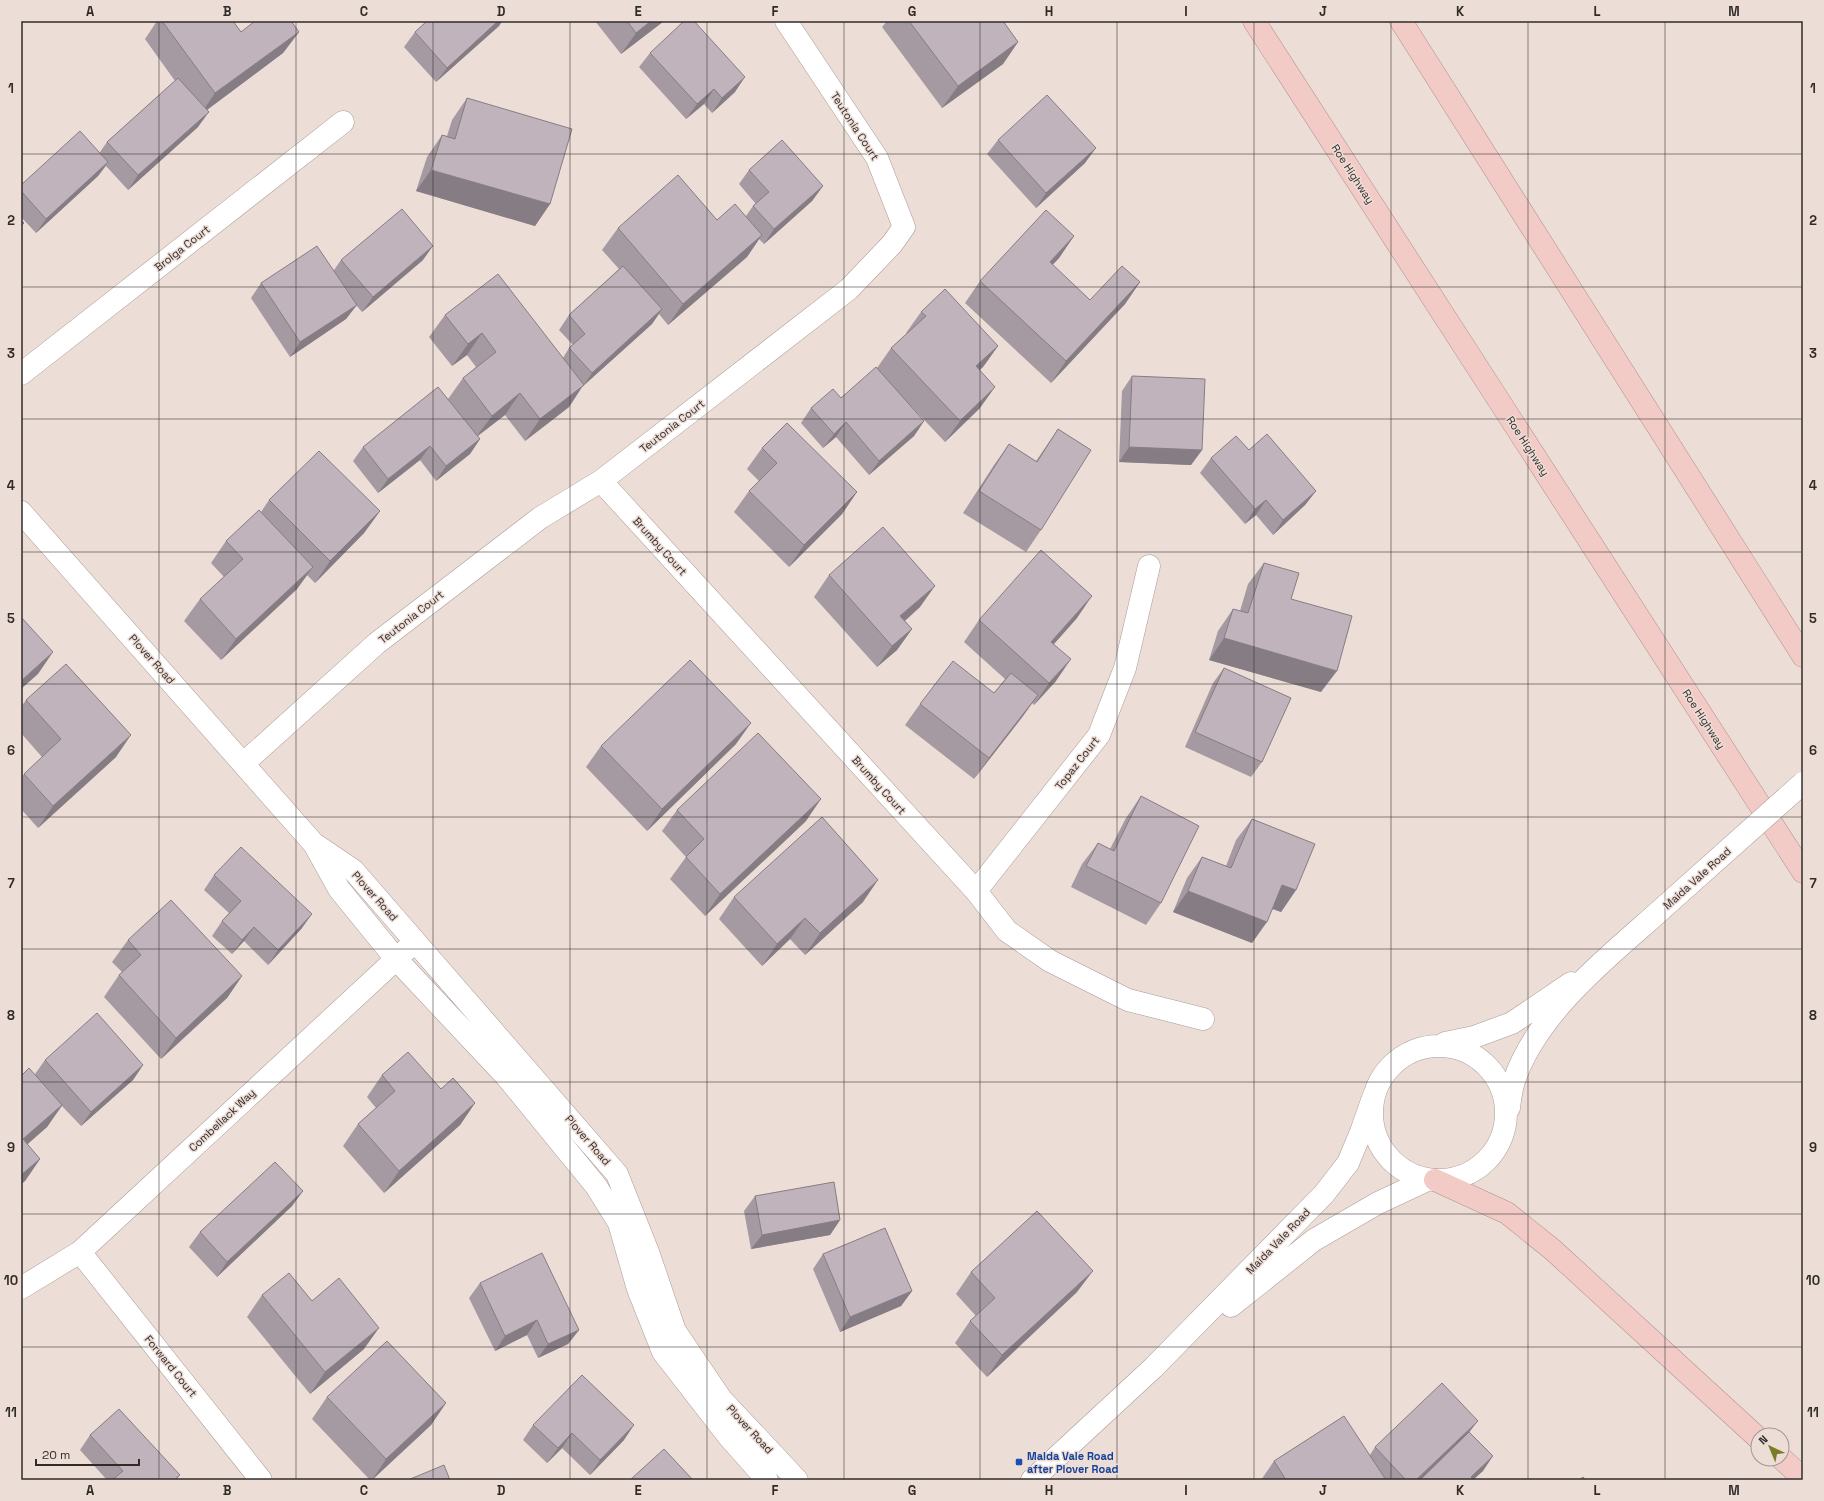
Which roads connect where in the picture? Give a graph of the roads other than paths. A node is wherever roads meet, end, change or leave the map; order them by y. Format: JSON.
{"nodes":[{"id":1,"x":786,"y":21,"type":"edge"},
{"id":2,"x":1254,"y":21,"type":"edge"},
{"id":3,"x":1401,"y":21,"type":"edge"},
{"id":4,"x":343,"y":122,"type":"dead end"},
{"id":5,"x":21,"y":374,"type":"edge"},
{"id":6,"x":601,"y":481,"type":"junction"},
{"id":7,"x":21,"y":512,"type":"edge"},
{"id":8,"x":1148,"y":566,"type":"dead end"},
{"id":9,"x":1803,"y":656,"type":"edge"},
{"id":10,"x":244,"y":763,"type":"junction"},
{"id":11,"x":1803,"y":783,"type":"edge"},
{"id":12,"x":314,"y":844,"type":"junction"},
{"id":13,"x":1803,"y":872,"type":"edge"},
{"id":14,"x":976,"y":891,"type":"junction"},
{"id":15,"x":416,"y":941,"type":"junction"},
{"id":16,"x":396,"y":959,"type":"junction"},
{"id":17,"x":1591,"y":972,"type":"junction"},
{"id":18,"x":1203,"y":1019,"type":"dead end"},
{"id":19,"x":1422,"y":1048,"type":"junction"},
{"id":20,"x":1374,"y":1095,"type":"junction"},
{"id":21,"x":1506,"y":1124,"type":"junction"},
{"id":22,"x":1431,"y":1180,"type":"junction"},
{"id":23,"x":80,"y":1252,"type":"junction"},
{"id":24,"x":21,"y":1288,"type":"edge"},
{"id":25,"x":1153,"y":1368,"type":"junction"},
{"id":26,"x":1750,"y":1431,"type":"edge"},
{"id":27,"x":1790,"y":1466,"type":"edge"},
{"id":28,"x":1803,"y":1478,"type":"edge"},
{"id":29,"x":262,"y":1480,"type":"edge"},
{"id":30,"x":767,"y":1480,"type":"edge"},
{"id":31,"x":797,"y":1480,"type":"edge"},
{"id":32,"x":1032,"y":1480,"type":"edge"}],
"edges":[{"from":1,"to":6,"type":"street","name":"Teutonia Court"},
{"from":2,"to":13,"type":"highway","name":"Roe Highway"},
{"from":3,"to":9,"type":"highway"},
{"from":4,"to":5,"type":"street","name":"Brolga Court"},
{"from":6,"to":10,"type":"street","name":"Teutonia Court"},
{"from":6,"to":14,"type":"street","name":"Brumby Court"},
{"from":7,"to":10,"type":"street","name":"Plover Road"},
{"from":8,"to":14,"type":"street","name":"Topaz Court"},
{"from":10,"to":12,"type":"street","name":"Plover Road"},
{"from":11,"to":17,"type":"street","name":"Maida Vale Road","bridge":true},
{"from":12,"to":15,"type":"street","name":"Plover Road"},
{"from":12,"to":16,"type":"street","name":"Plover Road"},
{"from":14,"to":18,"type":"street","name":"Brumby Court"},
{"from":15,"to":16,"type":"street","name":"Combellack Way"},
{"from":15,"to":31,"type":"street","name":"Plover Road"},
{"from":16,"to":23,"type":"street","name":"Combellack Way"},
{"from":16,"to":30,"type":"street","name":"Plover Road"},
{"from":17,"to":19,"type":"street","name":"Maida Vale Road"},
{"from":17,"to":21,"type":"street","name":"Maida Vale Road"},
{"from":19,"to":20,"type":"street"},
{"from":19,"to":21,"type":"street"},
{"from":20,"to":22,"type":"street"},
{"from":20,"to":25,"type":"street","name":"Maida Vale Road"},
{"from":21,"to":22,"type":"street"},
{"from":22,"to":25,"type":"street","name":"Maida Vale Road"},
{"from":22,"to":26,"type":"highway"},
{"from":23,"to":24,"type":"street","name":"Combellack Way"},
{"from":23,"to":29,"type":"street","name":"Forward Court"},
{"from":25,"to":32,"type":"street","name":"Maida Vale Road"},
{"from":27,"to":28,"type":"highway"}]}
